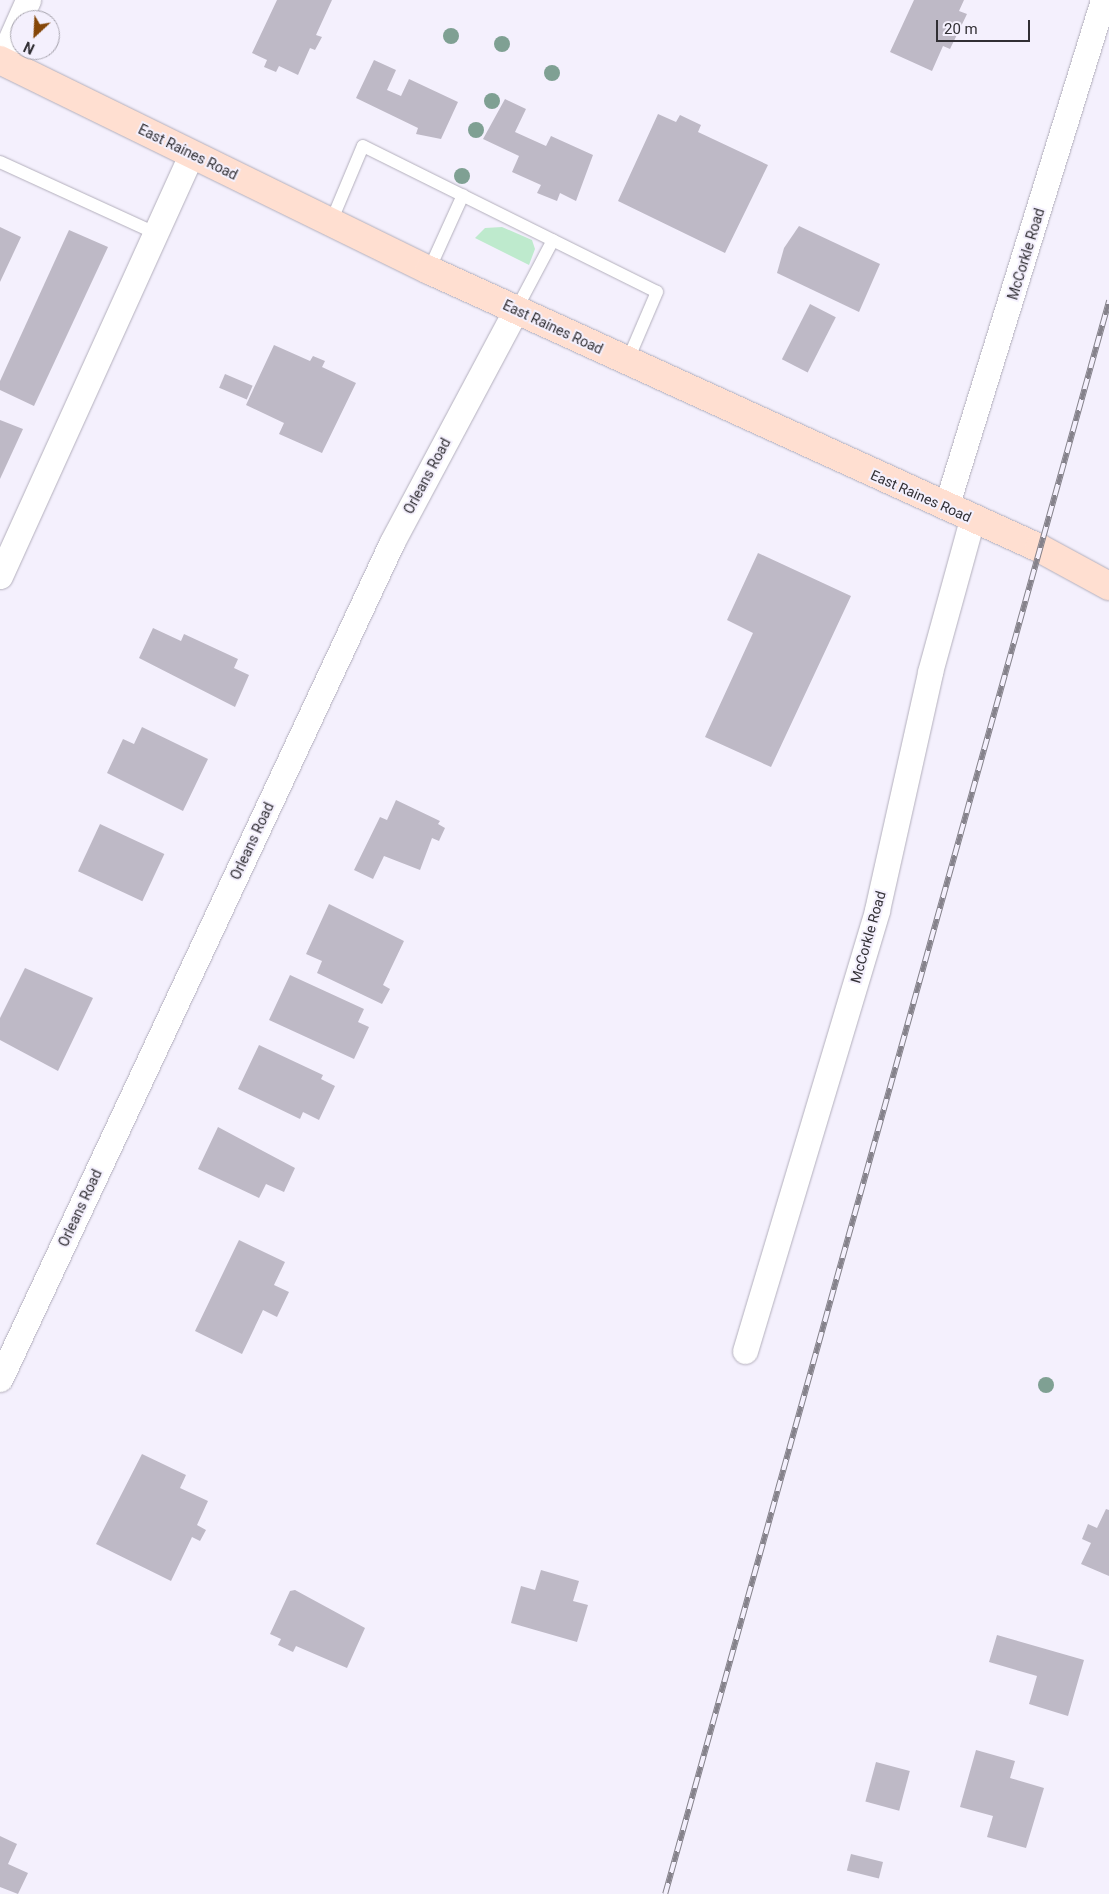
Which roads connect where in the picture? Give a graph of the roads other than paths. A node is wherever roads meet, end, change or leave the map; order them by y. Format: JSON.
{"nodes":[{"id":1,"x":28,"y":0,"type":"edge"},
{"id":2,"x":1103,"y":0,"type":"edge"},
{"id":3,"x":1,"y":61,"type":"edge"},
{"id":4,"x":191,"y":154,"type":"junction"},
{"id":5,"x":0,"y":162,"type":"edge"},
{"id":6,"x":463,"y":195,"type":"junction"},
{"id":7,"x":331,"y":222,"type":"junction"},
{"id":8,"x":155,"y":233,"type":"junction"},
{"id":9,"x":553,"y":240,"type":"junction"},
{"id":10,"x":429,"y":270,"type":"junction"},
{"id":11,"x":516,"y":310,"type":"junction"},
{"id":12,"x":626,"y":362,"type":"junction"},
{"id":13,"x":946,"y":507,"type":"junction"},
{"id":14,"x":972,"y":519,"type":"junction"},
{"id":15,"x":0,"y":576,"type":"edge"},
{"id":16,"x":1109,"y":586,"type":"edge"},
{"id":17,"x":745,"y":1351,"type":"dead end"},
{"id":18,"x":0,"y":1379,"type":"edge"}],
"edges":[{"from":1,"to":3,"type":"street"},
{"from":2,"to":13,"type":"street","name":"McCorkle Road"},
{"from":3,"to":4,"type":"main road","name":"East Raines Road"},
{"from":4,"to":7,"type":"main road","name":"East Raines Road"},
{"from":4,"to":8,"type":"street"},
{"from":5,"to":8,"type":"lane"},
{"from":6,"to":7,"type":"lane"},
{"from":6,"to":9,"type":"lane"},
{"from":6,"to":10,"type":"lane"},
{"from":7,"to":10,"type":"main road","name":"East Raines Road"},
{"from":8,"to":15,"type":"street"},
{"from":9,"to":11,"type":"lane"},
{"from":9,"to":12,"type":"lane"},
{"from":10,"to":11,"type":"main road","name":"East Raines Road"},
{"from":11,"to":12,"type":"main road","name":"East Raines Road"},
{"from":11,"to":18,"type":"street","name":"Orleans Road"},
{"from":12,"to":13,"type":"main road","name":"East Raines Road"},
{"from":13,"to":14,"type":"main road","name":"East Raines Road"},
{"from":14,"to":16,"type":"main road","name":"East Raines Road"},
{"from":14,"to":17,"type":"street","name":"McCorkle Road"}]}
